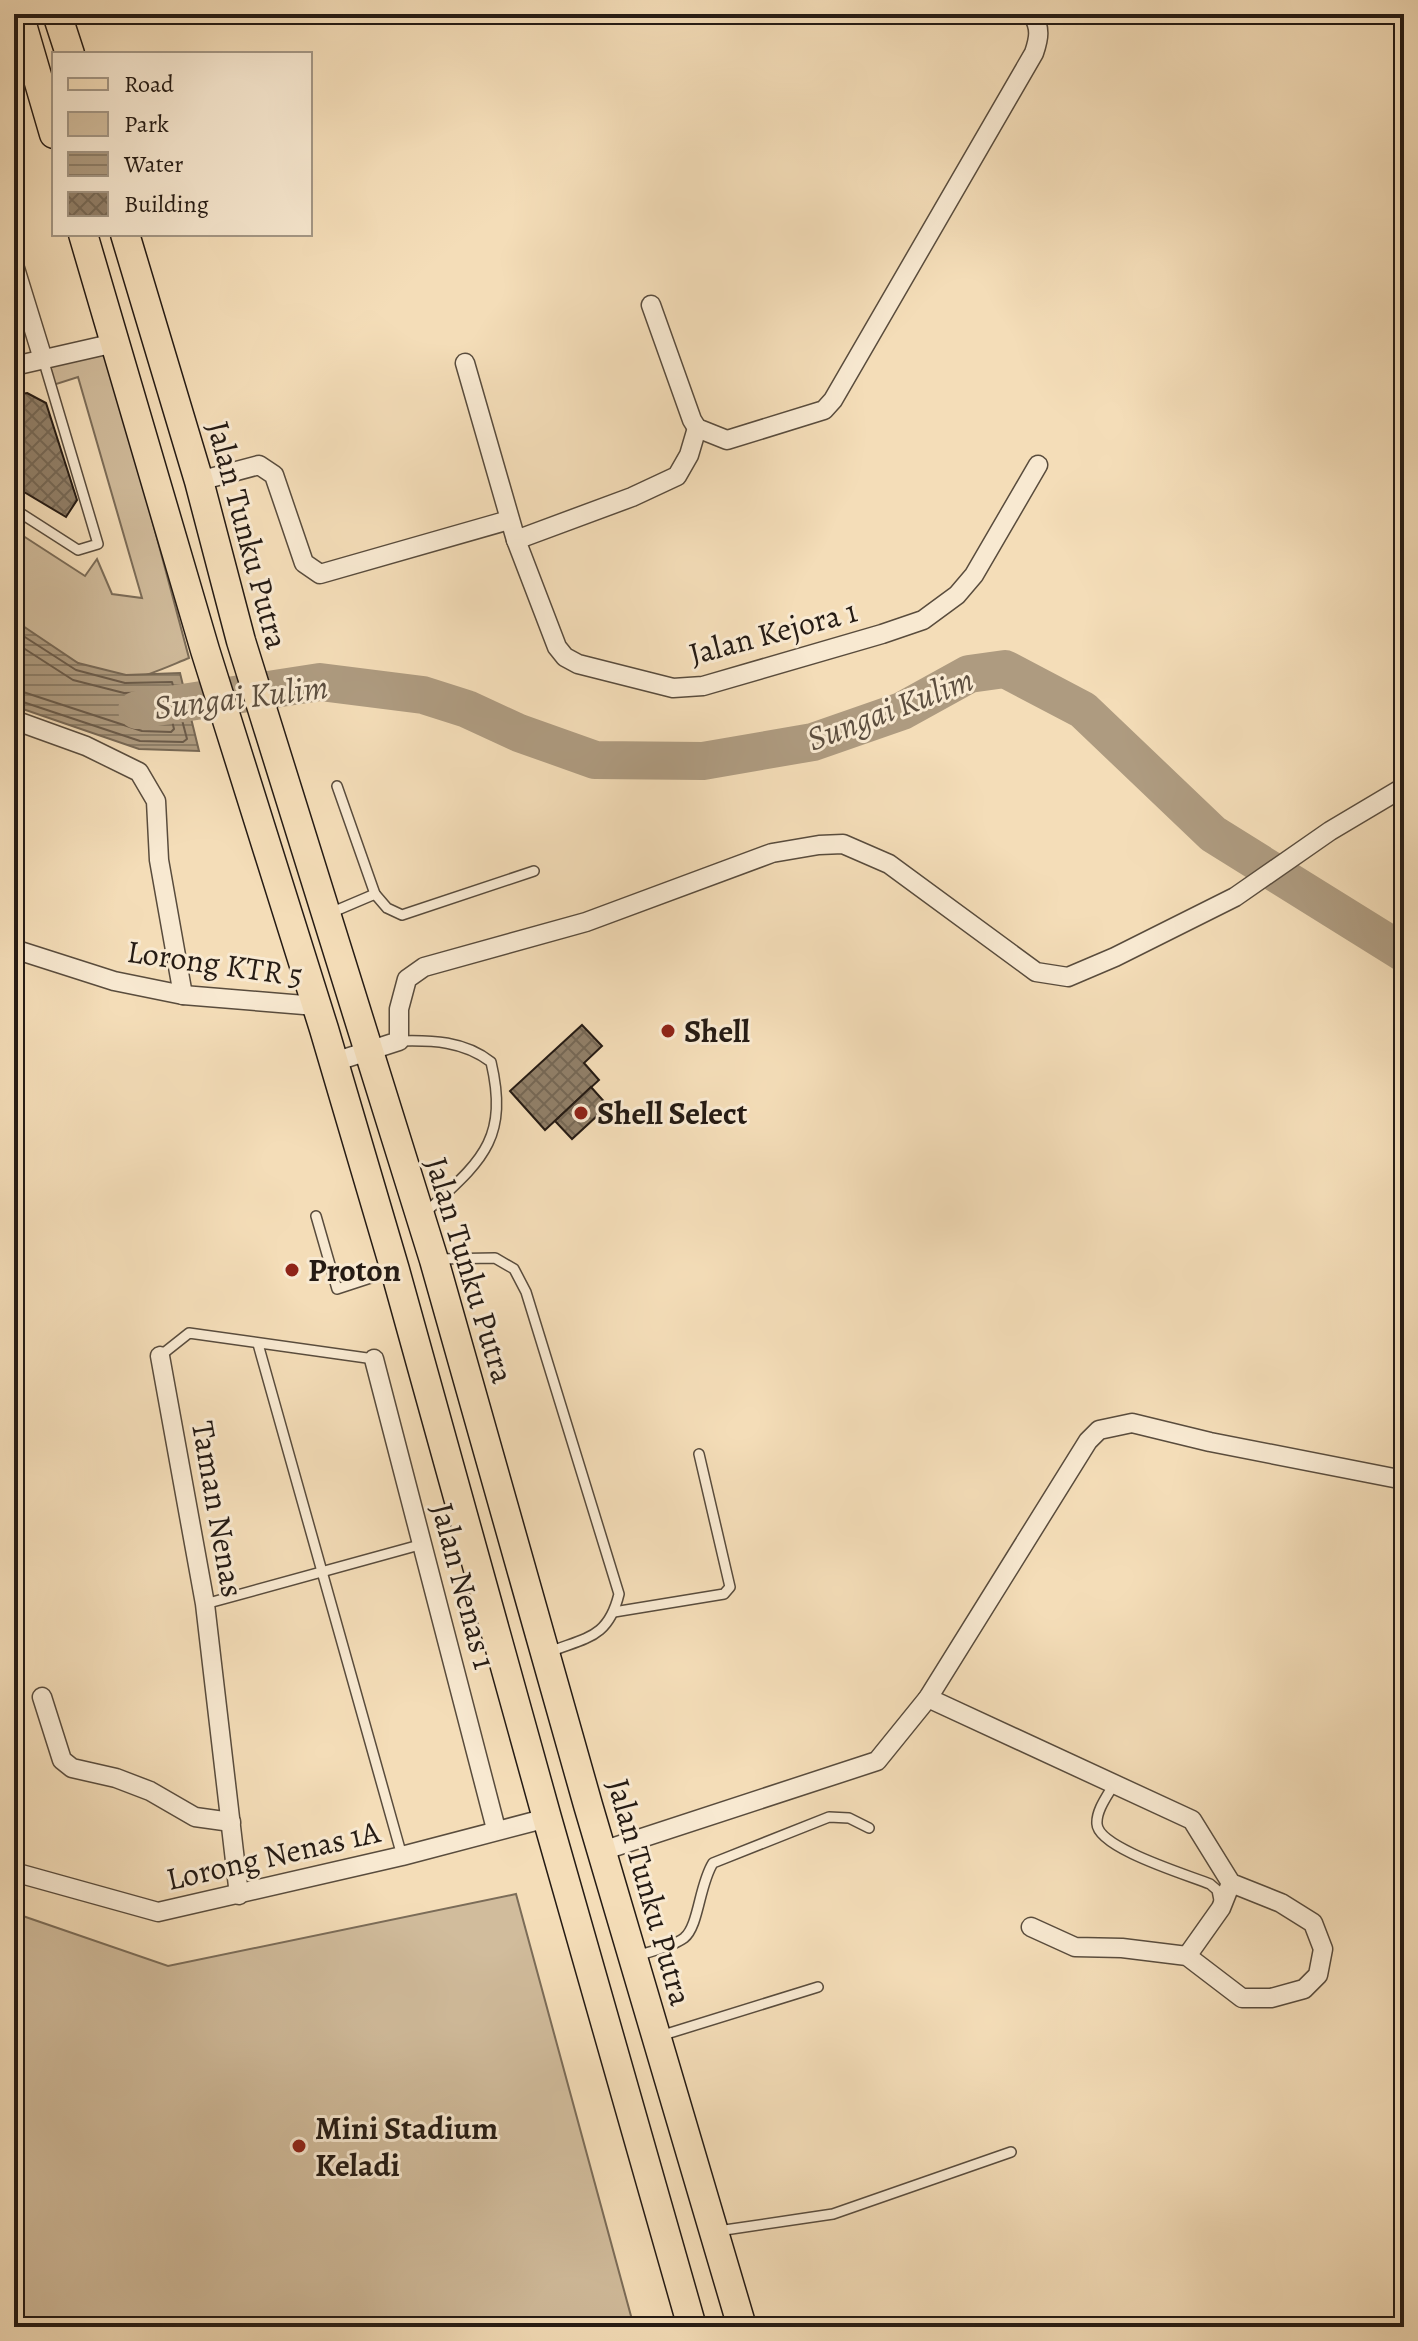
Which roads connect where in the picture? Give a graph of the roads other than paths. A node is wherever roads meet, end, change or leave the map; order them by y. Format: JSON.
{"nodes":[{"id":1,"x":19,"y":14,"type":"edge"},
{"id":2,"x":57,"y":14,"type":"edge"},
{"id":3,"x":1032,"y":14,"type":"edge"},
{"id":4,"x":69,"y":52,"type":"edge"},
{"id":5,"x":52,"y":127,"type":"edge"},
{"id":6,"x":84,"y":236,"type":"edge"},
{"id":7,"x":126,"y":236,"type":"edge"},
{"id":8,"x":14,"y":265,"type":"edge"},
{"id":9,"x":142,"y":288,"type":"junction"},
{"id":10,"x":651,"y":305,"type":"dead end"},
{"id":11,"x":115,"y":343,"type":"junction"},
{"id":12,"x":43,"y":359,"type":"junction"},
{"id":13,"x":465,"y":363,"type":"dead end"},
{"id":14,"x":14,"y":366,"type":"edge"},
{"id":15,"x":165,"y":367,"type":"junction"},
{"id":16,"x":133,"y":403,"type":"junction"},
{"id":17,"x":697,"y":428,"type":"junction"},
{"id":18,"x":1038,"y":465,"type":"dead end"},
{"id":19,"x":199,"y":481,"type":"junction"},
{"id":20,"x":14,"y":509,"type":"edge"},
{"id":21,"x":509,"y":520,"type":"junction"},
{"id":22,"x":516,"y":540,"type":"junction"},
{"id":23,"x":14,"y":720,"type":"edge"},
{"id":24,"x":337,"y":786,"type":"dead end"},
{"id":25,"x":1404,"y":787,"type":"edge"},
{"id":26,"x":534,"y":871,"type":"dead end"},
{"id":27,"x":375,"y":894,"type":"junction"},
{"id":28,"x":326,"y":915,"type":"junction"},
{"id":29,"x":14,"y":949,"type":"edge"},
{"id":30,"x":183,"y":995,"type":"junction"},
{"id":31,"x":316,"y":1006,"type":"junction"},
{"id":32,"x":399,"y":1041,"type":"junction"},
{"id":33,"x":368,"y":1052,"type":"junction"},
{"id":34,"x":334,"y":1062,"type":"junction"},
{"id":35,"x":316,"y":1216,"type":"dead end"},
{"id":36,"x":421,"y":1218,"type":"junction"},
{"id":37,"x":434,"y":1260,"type":"junction"},
{"id":38,"x":395,"y":1270,"type":"junction"},
{"id":39,"x":258,"y":1344,"type":"junction"},
{"id":40,"x":160,"y":1356,"type":"joint"},
{"id":41,"x":374,"y":1359,"type":"joint"},
{"id":42,"x":699,"y":1454,"type":"dead end"},
{"id":43,"x":1404,"y":1480,"type":"edge"},
{"id":44,"x":423,"y":1544,"type":"junction"},
{"id":45,"x":321,"y":1572,"type":"junction"},
{"id":46,"x":205,"y":1604,"type":"junction"},
{"id":47,"x":614,"y":1612,"type":"junction"},
{"id":48,"x":546,"y":1654,"type":"junction"},
{"id":49,"x":42,"y":1697,"type":"dead end"},
{"id":50,"x":928,"y":1698,"type":"junction"},
{"id":51,"x":571,"y":1743,"type":"junction"},
{"id":52,"x":1114,"y":1784,"type":"junction"},
{"id":53,"x":547,"y":1818,"type":"junction"},
{"id":54,"x":231,"y":1822,"type":"junction"},
{"id":55,"x":869,"y":1828,"type":"dead end"},
{"id":56,"x":496,"y":1829,"type":"junction"},
{"id":57,"x":402,"y":1856,"type":"junction"},
{"id":58,"x":606,"y":1863,"type":"junction"},
{"id":59,"x":14,"y":1872,"type":"edge"},
{"id":60,"x":1231,"y":1883,"type":"junction"},
{"id":61,"x":239,"y":1895,"type":"junction"},
{"id":62,"x":1221,"y":1908,"type":"junction"},
{"id":63,"x":1031,"y":1927,"type":"dead end"},
{"id":64,"x":1187,"y":1956,"type":"junction"},
{"id":65,"x":634,"y":1957,"type":"junction"},
{"id":66,"x":818,"y":1987,"type":"dead end"},
{"id":67,"x":657,"y":2037,"type":"junction"},
{"id":68,"x":1011,"y":2152,"type":"dead end"},
{"id":69,"x":715,"y":2231,"type":"junction"},
{"id":70,"x":692,"y":2327,"type":"edge"},
{"id":71,"x":742,"y":2327,"type":"edge"}],
"edges":[{"from":1,"to":5,"type":"main road"},
{"from":2,"to":4,"type":"main road"},
{"from":3,"to":17,"type":"street"},
{"from":6,"to":11,"type":"main road"},
{"from":7,"to":9,"type":"main road","name":"Jalan Tunku Putra"},
{"from":8,"to":12,"type":"street"},
{"from":9,"to":11,"type":"main road"},
{"from":9,"to":15,"type":"main road","name":"Jalan Tunku Putra"},
{"from":10,"to":17,"type":"street"},
{"from":11,"to":12,"type":"street"},
{"from":11,"to":16,"type":"main road"},
{"from":12,"to":14,"type":"street"},
{"from":12,"to":20,"type":"lane"},
{"from":13,"to":21,"type":"street","name":"Jalan Kejora 1"},
{"from":15,"to":16,"type":"main road"},
{"from":15,"to":19,"type":"main road","name":"Jalan Tunku Putra"},
{"from":16,"to":31,"type":"main road"},
{"from":17,"to":22,"type":"street"},
{"from":18,"to":22,"type":"street","name":"Jalan Kejora 1"},
{"from":19,"to":21,"type":"street"},
{"from":19,"to":28,"type":"main road","name":"Jalan Tunku Putra"},
{"from":21,"to":22,"type":"street","name":"Jalan Kejora 1"},
{"from":23,"to":30,"type":"street"},
{"from":24,"to":27,"type":"lane"},
{"from":25,"to":32,"type":"street"},
{"from":26,"to":27,"type":"lane"},
{"from":27,"to":28,"type":"lane"},
{"from":28,"to":33,"type":"main road","name":"Jalan Tunku Putra"},
{"from":29,"to":30,"type":"street","name":"Lorong KTR 5"},
{"from":30,"to":31,"type":"street","name":"Lorong KTR 5"},
{"from":31,"to":34,"type":"main road"},
{"from":32,"to":33,"type":"street"},
{"from":32,"to":36,"type":"lane"},
{"from":33,"to":34,"type":"street"},
{"from":33,"to":36,"type":"main road","name":"Jalan Tunku Putra"},
{"from":34,"to":38,"type":"main road"},
{"from":35,"to":38,"type":"lane"},
{"from":36,"to":37,"type":"main road","name":"Jalan Tunku Putra"},
{"from":37,"to":47,"type":"lane"},
{"from":37,"to":48,"type":"main road","name":"Jalan Tunku Putra"},
{"from":38,"to":53,"type":"main road"},
{"from":39,"to":40,"type":"lane","name":"Taman Nenas"},
{"from":39,"to":41,"type":"lane","name":"Taman Nenas"},
{"from":39,"to":45,"type":"lane"},
{"from":40,"to":46,"type":"street","name":"Taman Nenas"},
{"from":41,"to":44,"type":"street","name":"Jalan Nenas 1"},
{"from":42,"to":47,"type":"lane"},
{"from":43,"to":50,"type":"street"},
{"from":44,"to":45,"type":"lane"},
{"from":44,"to":56,"type":"street","name":"Jalan Nenas 1"},
{"from":45,"to":46,"type":"lane"},
{"from":45,"to":57,"type":"lane"},
{"from":46,"to":54,"type":"street","name":"Taman Nenas"},
{"from":47,"to":48,"type":"lane"},
{"from":48,"to":51,"type":"main road","name":"Jalan Tunku Putra"},
{"from":49,"to":54,"type":"street"},
{"from":50,"to":52,"type":"street"},
{"from":50,"to":58,"type":"street"},
{"from":51,"to":53,"type":"main road"},
{"from":51,"to":58,"type":"main road","name":"Jalan Tunku Putra"},
{"from":52,"to":60,"type":"street"},
{"from":52,"to":62,"type":"lane"},
{"from":53,"to":56,"type":"street","name":"Lorong Nenas 1A"},
{"from":53,"to":58,"type":"main road"},
{"from":53,"to":70,"type":"main road"},
{"from":54,"to":61,"type":"street","name":"Taman Nenas"},
{"from":55,"to":65,"type":"lane"},
{"from":56,"to":57,"type":"street","name":"Lorong Nenas 1A"},
{"from":57,"to":61,"type":"street","name":"Lorong Nenas 1A"},
{"from":58,"to":65,"type":"main road","name":"Jalan Tunku Putra"},
{"from":59,"to":61,"type":"street","name":"Lorong Nenas 1A"},
{"from":60,"to":62,"type":"street"},
{"from":60,"to":64,"type":"street"},
{"from":62,"to":64,"type":"street"},
{"from":63,"to":64,"type":"street"},
{"from":65,"to":67,"type":"main road","name":"Jalan Tunku Putra"},
{"from":66,"to":67,"type":"lane"},
{"from":67,"to":69,"type":"main road","name":"Jalan Tunku Putra"},
{"from":68,"to":69,"type":"lane"},
{"from":69,"to":71,"type":"main road","name":"Jalan Tunku Putra"}]}
